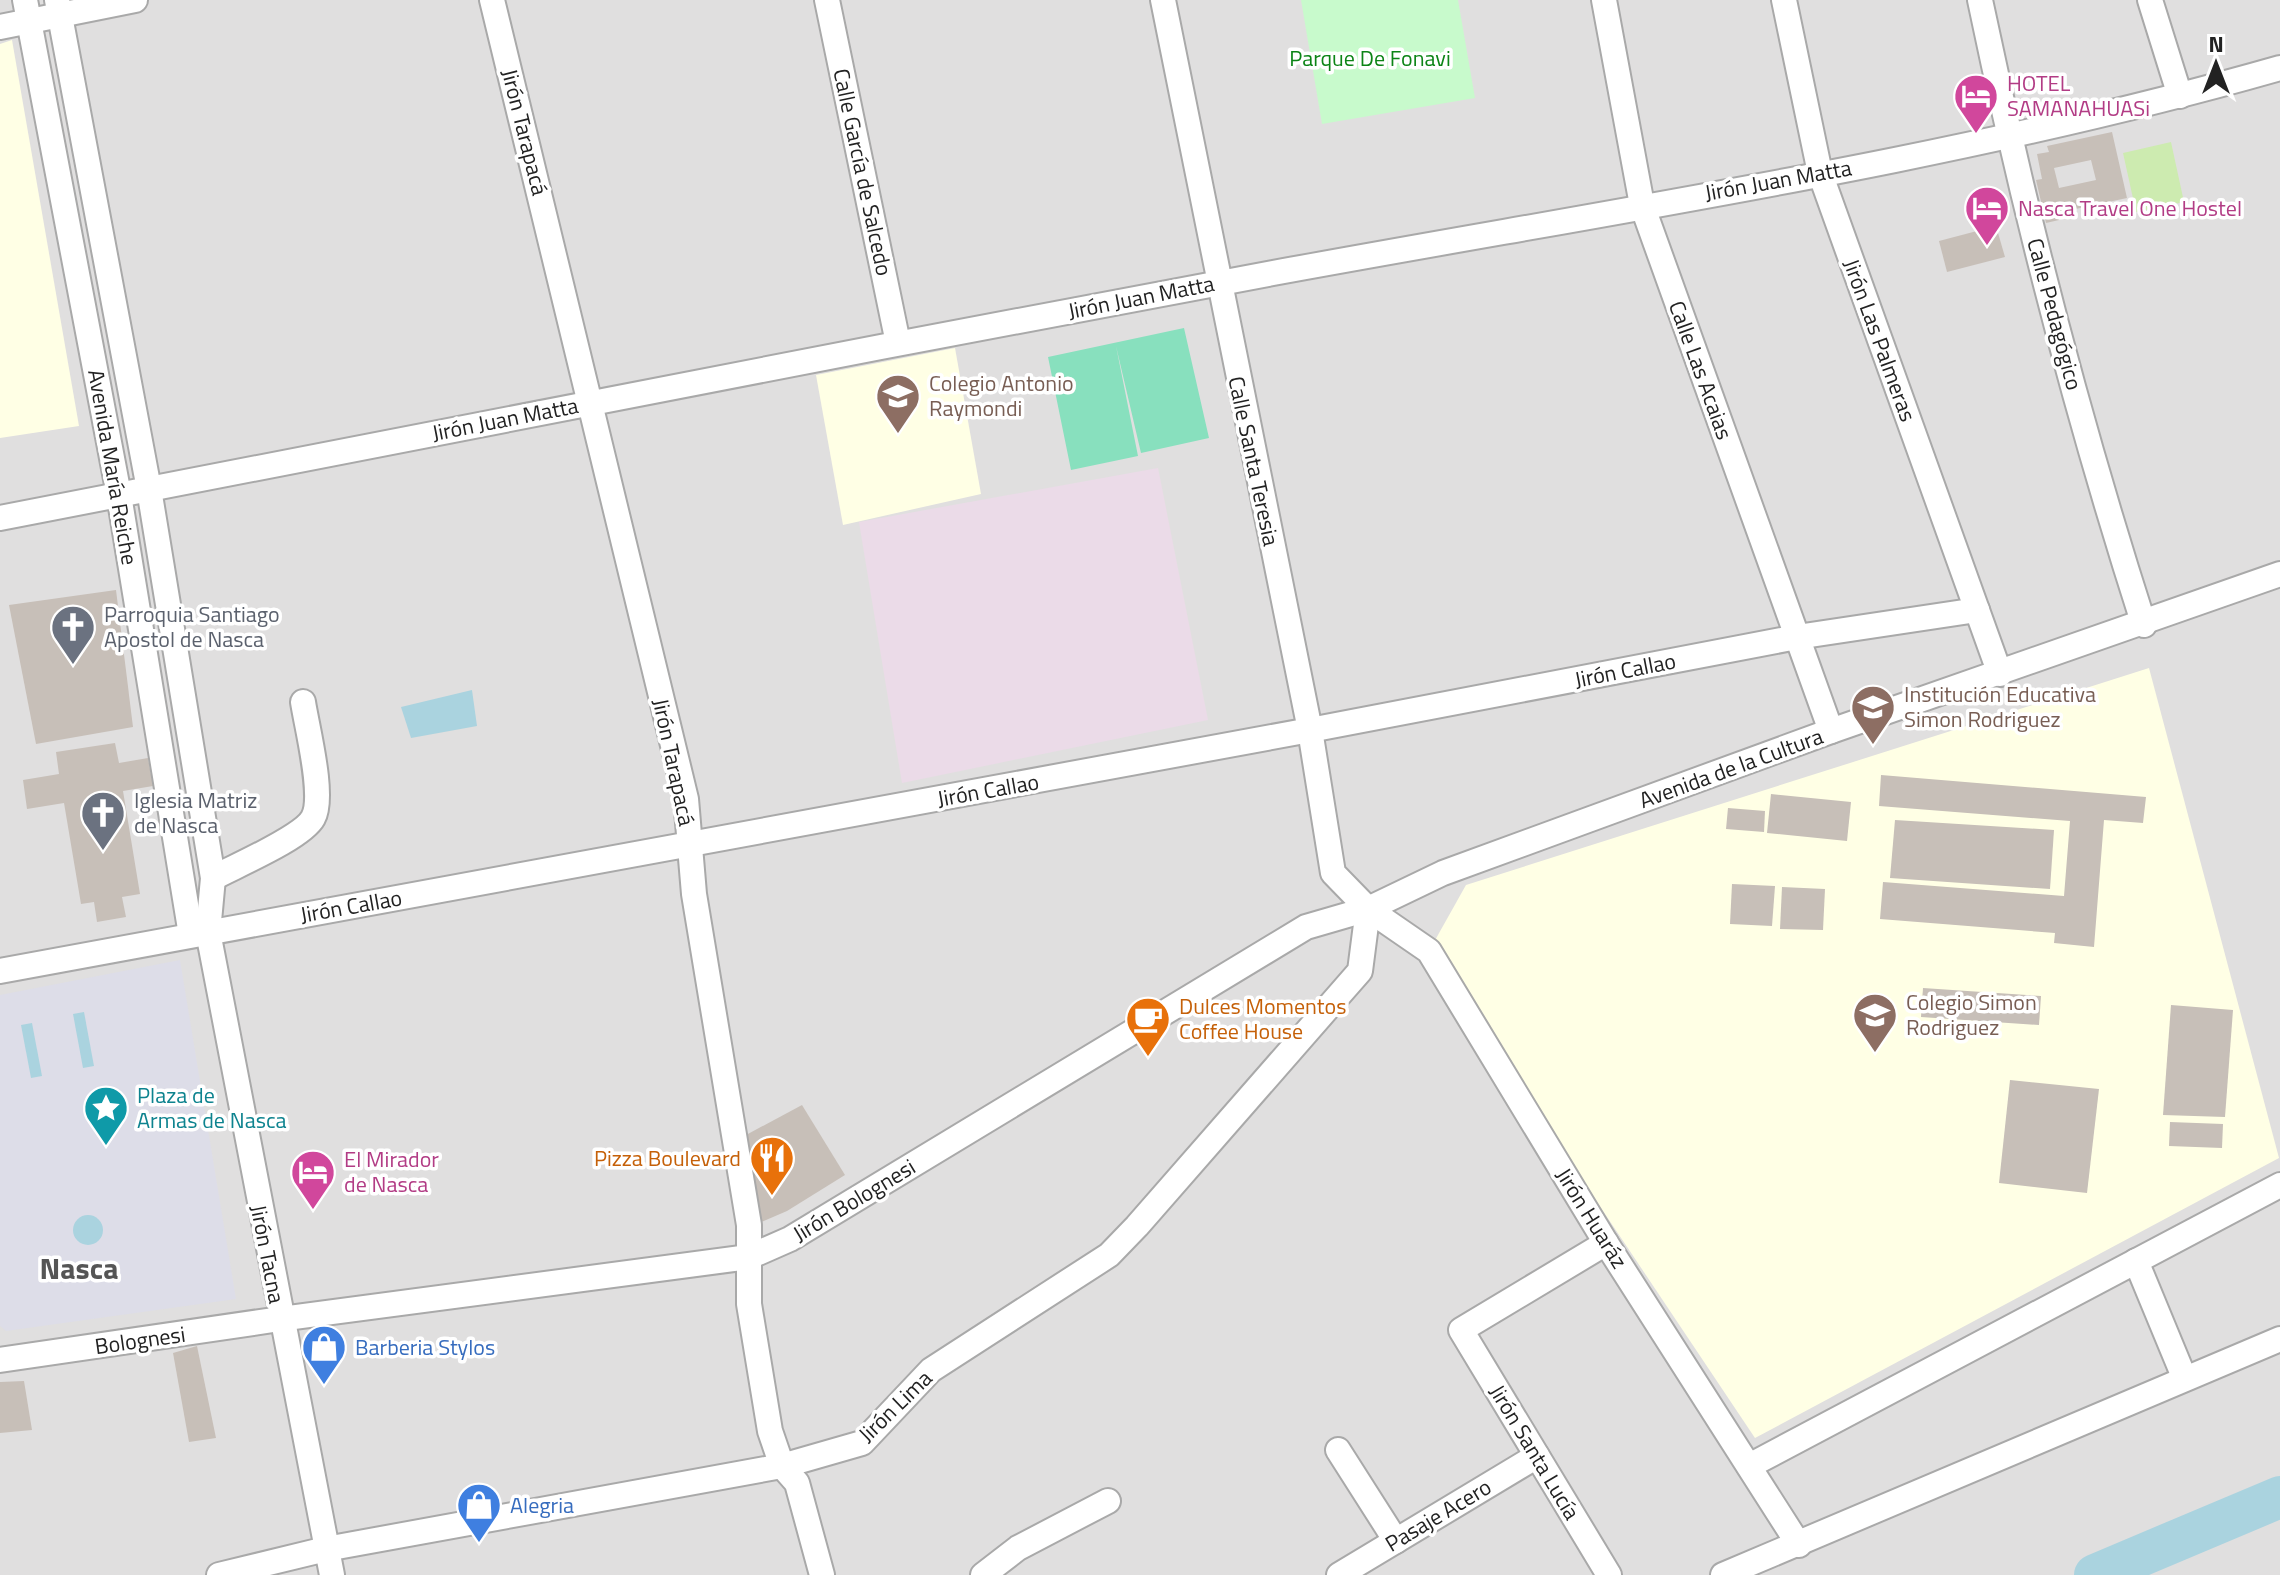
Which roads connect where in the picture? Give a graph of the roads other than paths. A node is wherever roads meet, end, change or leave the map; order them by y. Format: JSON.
{"nodes":[{"id":1,"x":135,"y":0,"type":"edge"},
{"id":2,"x":492,"y":0,"type":"edge"},
{"id":3,"x":827,"y":0,"type":"edge"},
{"id":4,"x":1163,"y":0,"type":"edge"},
{"id":5,"x":1604,"y":0,"type":"edge"},
{"id":6,"x":1784,"y":0,"type":"edge"},
{"id":7,"x":1980,"y":0,"type":"edge"},
{"id":8,"x":2150,"y":0,"type":"edge"},
{"id":9,"x":58,"y":7,"type":"edge"},
{"id":10,"x":27,"y":10,"type":"edge"},
{"id":11,"x":0,"y":27,"type":"edge"},
{"id":12,"x":2280,"y":68,"type":"edge"},
{"id":13,"x":2180,"y":96,"type":"junction"},
{"id":14,"x":2009,"y":135,"type":"junction"},
{"id":15,"x":1820,"y":173,"type":"junction"},
{"id":16,"x":1642,"y":205,"type":"junction"},
{"id":17,"x":1218,"y":283,"type":"junction"},
{"id":18,"x":898,"y":343,"type":"junction"},
{"id":19,"x":591,"y":402,"type":"junction"},
{"id":20,"x":149,"y":489,"type":"junction"},
{"id":21,"x":119,"y":495,"type":"junction"},
{"id":22,"x":0,"y":518,"type":"edge"},
{"id":23,"x":2280,"y":574,"type":"edge"},
{"id":24,"x":1977,"y":610,"type":"junction"},
{"id":25,"x":2144,"y":625,"type":"junction"},
{"id":26,"x":1797,"y":637,"type":"junction"},
{"id":27,"x":2000,"y":674,"type":"junction"},
{"id":28,"x":303,"y":702,"type":"dead end"},
{"id":29,"x":1310,"y":730,"type":"junction"},
{"id":30,"x":1831,"y":731,"type":"junction"},
{"id":31,"x":690,"y":845,"type":"junction"},
{"id":32,"x":213,"y":878,"type":"junction"},
{"id":33,"x":1368,"y":909,"type":"junction"},
{"id":34,"x":200,"y":934,"type":"junction"},
{"id":35,"x":0,"y":971,"type":"edge"},
{"id":36,"x":2280,"y":1185,"type":"edge"},
{"id":37,"x":1606,"y":1243,"type":"junction"},
{"id":38,"x":749,"y":1257,"type":"junction"},
{"id":39,"x":2136,"y":1261,"type":"junction"},
{"id":40,"x":280,"y":1319,"type":"junction"},
{"id":41,"x":2280,"y":1339,"type":"edge"},
{"id":42,"x":0,"y":1360,"type":"edge"},
{"id":43,"x":2184,"y":1377,"type":"junction"},
{"id":44,"x":1338,"y":1450,"type":"dead end"},
{"id":45,"x":1537,"y":1456,"type":"junction"},
{"id":46,"x":782,"y":1466,"type":"junction"},
{"id":47,"x":1749,"y":1466,"type":"junction"},
{"id":48,"x":1108,"y":1501,"type":"dead end"},
{"id":49,"x":1396,"y":1541,"type":"junction"},
{"id":50,"x":1799,"y":1545,"type":"junction"},
{"id":51,"x":326,"y":1549,"type":"junction"},
{"id":52,"x":219,"y":1575,"type":"edge"},
{"id":53,"x":332,"y":1575,"type":"edge"},
{"id":54,"x":822,"y":1575,"type":"edge"},
{"id":55,"x":983,"y":1575,"type":"edge"},
{"id":56,"x":1339,"y":1575,"type":"edge"},
{"id":57,"x":1609,"y":1575,"type":"edge"},
{"id":58,"x":1723,"y":1575,"type":"edge"}],
"edges":[{"from":1,"to":9,"type":"street"},
{"from":2,"to":19,"type":"street","name":"Jirón Tarapacá"},
{"from":3,"to":18,"type":"street","name":"Calle García de Salcedo"},
{"from":4,"to":17,"type":"street","name":"Calle Santa Teresia"},
{"from":5,"to":16,"type":"street","name":"Calle Las Acaias"},
{"from":6,"to":15,"type":"street","name":"Jirón Las Palmeras"},
{"from":7,"to":14,"type":"street","name":"Calle Pedagógico"},
{"from":8,"to":13,"type":"street"},
{"from":9,"to":10,"type":"street"},
{"from":9,"to":20,"type":"street","name":"Avenida María Reiche"},
{"from":10,"to":11,"type":"street"},
{"from":10,"to":21,"type":"street","name":"Avenida María Reiche"},
{"from":12,"to":13,"type":"street","name":"Jirón Juan Matta"},
{"from":13,"to":14,"type":"street","name":"Jirón Juan Matta"},
{"from":14,"to":15,"type":"street","name":"Jirón Juan Matta"},
{"from":14,"to":25,"type":"street","name":"Calle Pedagógico"},
{"from":15,"to":16,"type":"street","name":"Jirón Juan Matta"},
{"from":15,"to":24,"type":"street","name":"Jirón Las Palmeras"},
{"from":16,"to":17,"type":"street","name":"Jirón Juan Matta"},
{"from":16,"to":26,"type":"street","name":"Calle Las Acaias"},
{"from":17,"to":18,"type":"street","name":"Jirón Juan Matta"},
{"from":17,"to":29,"type":"street","name":"Calle Santa Teresia"},
{"from":18,"to":19,"type":"street","name":"Jirón Juan Matta"},
{"from":19,"to":20,"type":"street","name":"Jirón Juan Matta"},
{"from":19,"to":31,"type":"street","name":"Jirón Tarapacá"},
{"from":20,"to":21,"type":"street","name":"Jirón Juan Matta"},
{"from":20,"to":32,"type":"street","name":"Avenida María Reiche"},
{"from":21,"to":22,"type":"street","name":"Jirón Juan Matta"},
{"from":21,"to":34,"type":"street","name":"Avenida María Reiche"},
{"from":23,"to":25,"type":"street","name":"Avenida de la Cultura"},
{"from":24,"to":26,"type":"street","name":"Jirón Callao"},
{"from":24,"to":27,"type":"street","name":"Jirón Las Palmeras"},
{"from":25,"to":27,"type":"street","name":"Avenida de la Cultura"},
{"from":26,"to":29,"type":"street","name":"Jirón Callao"},
{"from":26,"to":30,"type":"street","name":"Calle Las Acaias"},
{"from":27,"to":30,"type":"street","name":"Avenida de la Cultura"},
{"from":28,"to":32,"type":"street"},
{"from":29,"to":31,"type":"street","name":"Jirón Callao"},
{"from":29,"to":33,"type":"street","name":"Calle Santa Teresia"},
{"from":30,"to":33,"type":"street","name":"Avenida de la Cultura"},
{"from":31,"to":34,"type":"street","name":"Jirón Callao"},
{"from":31,"to":38,"type":"street","name":"Jirón Tarapacá"},
{"from":32,"to":34,"type":"street","name":"Avenida María Reiche"},
{"from":33,"to":37,"type":"street","name":"Jirón Huaráz"},
{"from":33,"to":38,"type":"street","name":"Jirón Bolognesi"},
{"from":33,"to":46,"type":"street","name":"Jirón Lima"},
{"from":34,"to":35,"type":"street","name":"Jirón Callao"},
{"from":34,"to":40,"type":"street","name":"Jirón Tacna"},
{"from":36,"to":39,"type":"street"},
{"from":37,"to":45,"type":"street","name":"Jirón Santa Lucía"},
{"from":37,"to":47,"type":"street","name":"Jirón Huaráz"},
{"from":38,"to":40,"type":"street","name":"Jirón Bolognesi"},
{"from":38,"to":46,"type":"street","name":"Jirón Tarapacá"},
{"from":39,"to":43,"type":"street"},
{"from":39,"to":47,"type":"street"},
{"from":40,"to":42,"type":"street","name":"Bolognesi"},
{"from":40,"to":51,"type":"street","name":"Jirón Tacna"},
{"from":41,"to":43,"type":"street"},
{"from":43,"to":50,"type":"street"},
{"from":44,"to":49,"type":"street"},
{"from":45,"to":49,"type":"street","name":"Pasaje Acero"},
{"from":45,"to":57,"type":"street","name":"Jirón Santa Lucía"},
{"from":46,"to":51,"type":"street","name":"Jirón Lima"},
{"from":46,"to":54,"type":"street","name":"Jirón Tarapacá"},
{"from":47,"to":50,"type":"street","name":"Jirón Huaráz"},
{"from":48,"to":55,"type":"street"},
{"from":49,"to":56,"type":"street","name":"Pasaje Acero"},
{"from":50,"to":58,"type":"street"},
{"from":51,"to":52,"type":"street","name":"Jirón Lima"},
{"from":51,"to":53,"type":"street","name":"Jirón Tacna"}]}
